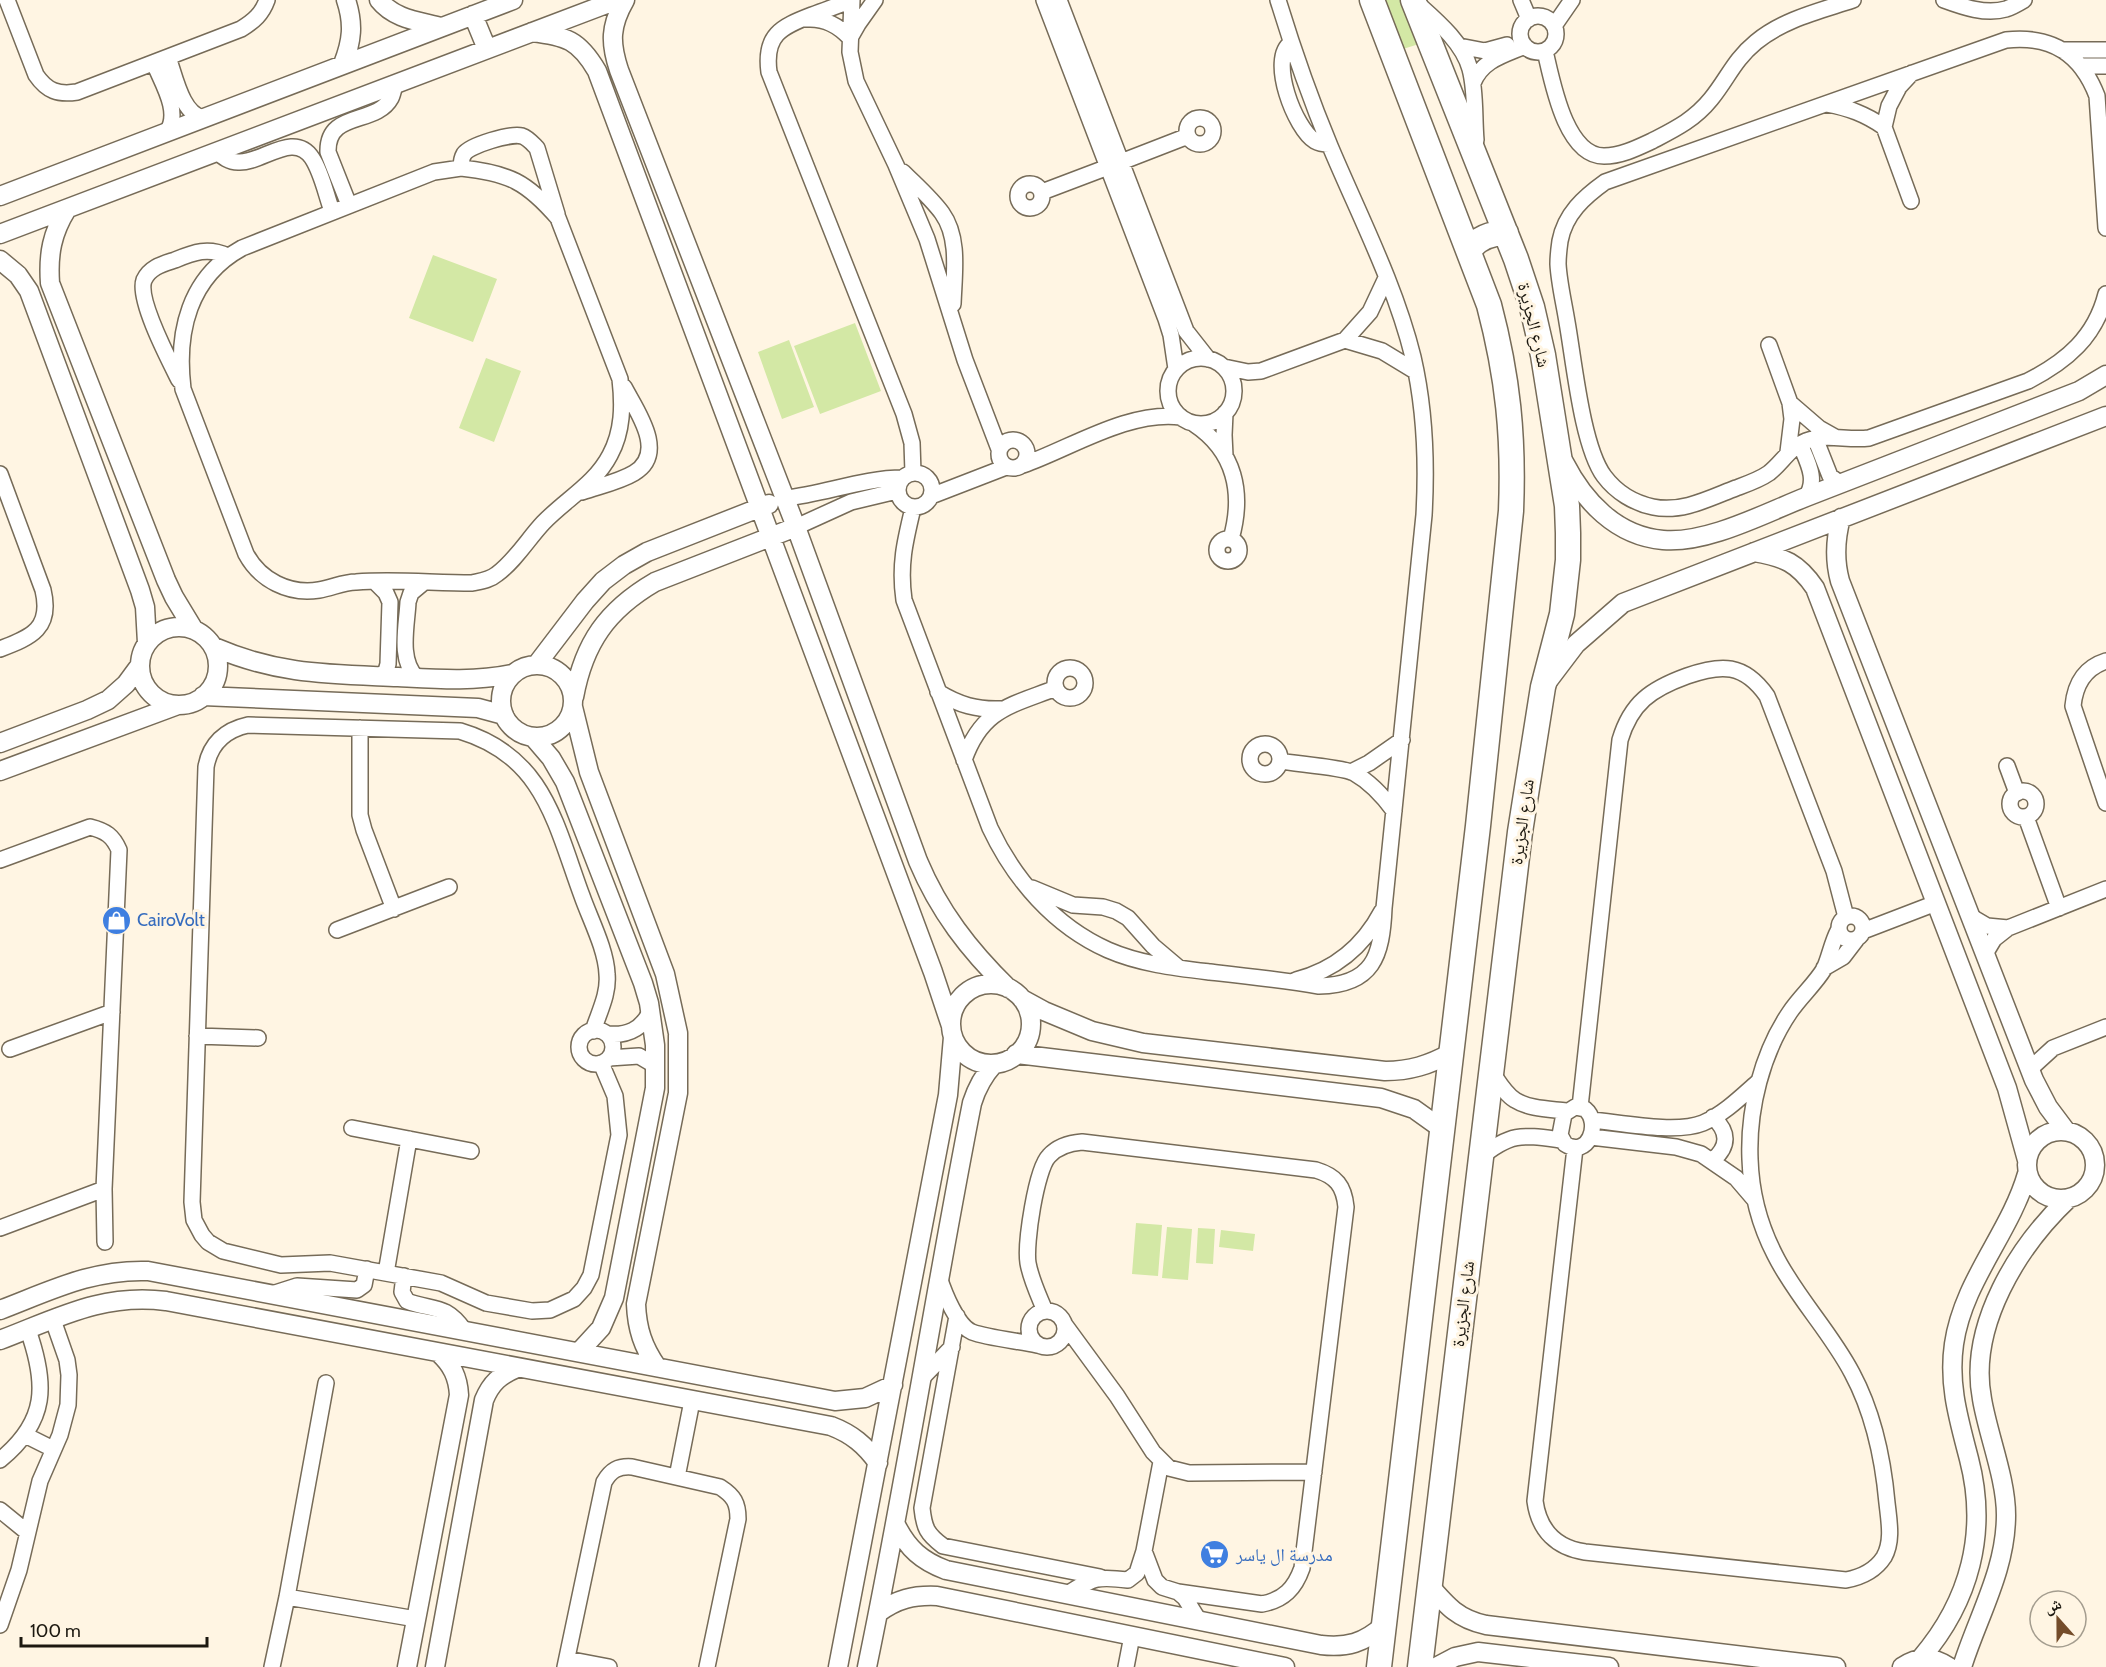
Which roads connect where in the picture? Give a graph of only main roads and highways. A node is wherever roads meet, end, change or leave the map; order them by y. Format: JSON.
{"nodes":[{"id":1,"x":1372,"y":0,"type":"edge"},
{"id":2,"x":1413,"y":0,"type":"edge"},
{"id":3,"x":1495,"y":206,"type":"junction"},
{"id":4,"x":1457,"y":220,"type":"junction"},
{"id":5,"x":1506,"y":233,"type":"junction"},
{"id":6,"x":1469,"y":250,"type":"junction"},
{"id":7,"x":1419,"y":1323,"type":"junction"},
{"id":8,"x":1460,"y":1328,"type":"junction"},
{"id":9,"x":1414,"y":1368,"type":"junction"},
{"id":10,"x":1454,"y":1376,"type":"junction"},
{"id":11,"x":1379,"y":1667,"type":"edge"},
{"id":12,"x":1420,"y":1667,"type":"edge"}],
"edges":[{"from":1,"to":4,"type":"main road"},
{"from":2,"to":3,"type":"main road","name":"شارع الجزيرة"},
{"from":3,"to":4,"type":"main road"},
{"from":3,"to":5,"type":"main road","name":"شارع الجزيرة"},
{"from":4,"to":6,"type":"main road"},
{"from":5,"to":6,"type":"main road"},
{"from":5,"to":8,"type":"main road","name":"شارع الجزيرة"},
{"from":6,"to":7,"type":"main road"},
{"from":7,"to":8,"type":"main road"},
{"from":7,"to":9,"type":"main road"},
{"from":8,"to":10,"type":"main road","name":"شارع الجزيرة"},
{"from":9,"to":10,"type":"main road"},
{"from":9,"to":11,"type":"main road"},
{"from":10,"to":12,"type":"main road","name":"شارع الجزيرة"}]}
